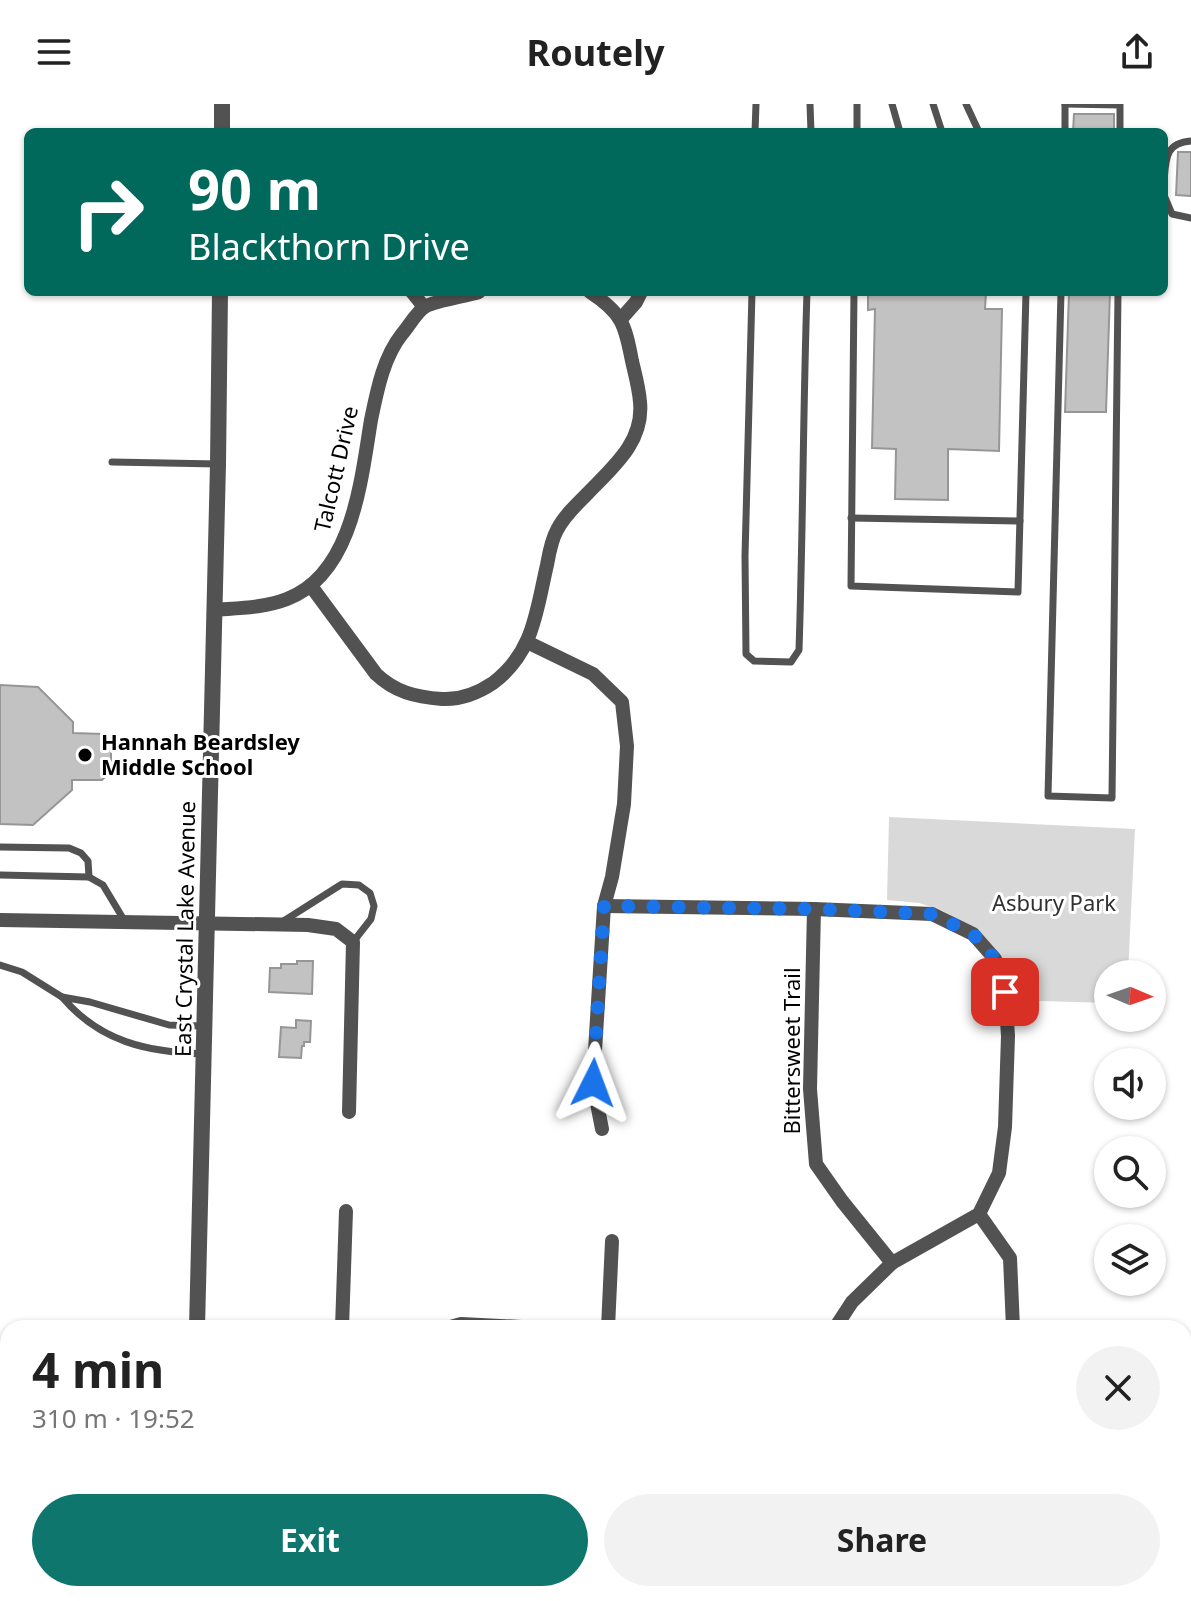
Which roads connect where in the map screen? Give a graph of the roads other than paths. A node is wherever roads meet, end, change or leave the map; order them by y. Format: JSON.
{"nodes":[{"id":1,"x":222,"y":104,"type":"edge"},
{"id":2,"x":756,"y":104,"type":"edge"},
{"id":3,"x":810,"y":104,"type":"edge"},
{"id":4,"x":857,"y":104,"type":"edge"},
{"id":5,"x":892,"y":104,"type":"edge"},
{"id":6,"x":933,"y":104,"type":"edge"},
{"id":7,"x":966,"y":104,"type":"edge"},
{"id":8,"x":1065,"y":104,"type":"edge"},
{"id":9,"x":222,"y":128,"type":"edge"},
{"id":10,"x":755,"y":128,"type":"edge"},
{"id":11,"x":811,"y":128,"type":"edge"},
{"id":12,"x":857,"y":128,"type":"edge"},
{"id":13,"x":899,"y":128,"type":"edge"},
{"id":14,"x":941,"y":128,"type":"edge"},
{"id":15,"x":977,"y":128,"type":"edge"},
{"id":16,"x":1065,"y":128,"type":"edge"},
{"id":17,"x":1120,"y":128,"type":"edge"},
{"id":18,"x":1191,"y":141,"type":"edge"},
{"id":19,"x":1168,"y":155,"type":"edge"},
{"id":20,"x":1168,"y":204,"type":"edge"},
{"id":21,"x":1191,"y":218,"type":"edge"},
{"id":22,"x":220,"y":296,"type":"edge"},
{"id":23,"x":415,"y":296,"type":"edge"},
{"id":24,"x":464,"y":296,"type":"edge"},
{"id":25,"x":595,"y":296,"type":"edge"},
{"id":26,"x":639,"y":296,"type":"edge"},
{"id":27,"x":752,"y":296,"type":"edge"},
{"id":28,"x":807,"y":296,"type":"edge"},
{"id":29,"x":854,"y":296,"type":"edge"},
{"id":30,"x":1026,"y":296,"type":"edge"},
{"id":31,"x":1061,"y":296,"type":"edge"},
{"id":32,"x":1118,"y":296,"type":"edge"},
{"id":33,"x":424,"y":307,"type":"junction"},
{"id":34,"x":621,"y":319,"type":"junction"},
{"id":35,"x":112,"y":462,"type":"dead end"},
{"id":36,"x":218,"y":464,"type":"junction"},
{"id":37,"x":851,"y":518,"type":"junction"},
{"id":38,"x":1020,"y":521,"type":"junction"},
{"id":39,"x":311,"y":586,"type":"junction"},
{"id":40,"x":214,"y":610,"type":"junction"},
{"id":41,"x":527,"y":642,"type":"junction"},
{"id":42,"x":0,"y":847,"type":"edge"},
{"id":43,"x":0,"y":875,"type":"edge"},
{"id":44,"x":89,"y":877,"type":"junction"},
{"id":45,"x":604,"y":906,"type":"junction"},
{"id":46,"x":814,"y":909,"type":"junction"},
{"id":47,"x":0,"y":920,"type":"edge"},
{"id":48,"x":125,"y":922,"type":"junction"},
{"id":49,"x":207,"y":924,"type":"junction"},
{"id":50,"x":278,"y":924,"type":"junction"},
{"id":51,"x":353,"y":942,"type":"junction"},
{"id":52,"x":0,"y":965,"type":"edge"},
{"id":53,"x":62,"y":997,"type":"junction"},
{"id":54,"x":204,"y":1026,"type":"junction"},
{"id":55,"x":204,"y":1054,"type":"junction"},
{"id":56,"x":349,"y":1112,"type":"dead end"},
{"id":57,"x":602,"y":1129,"type":"dead end"},
{"id":58,"x":346,"y":1211,"type":"dead end"},
{"id":59,"x":979,"y":1214,"type":"junction"},
{"id":60,"x":612,"y":1241,"type":"dead end"},
{"id":61,"x":892,"y":1263,"type":"junction"},
{"id":62,"x":197,"y":1320,"type":"edge"},
{"id":63,"x":342,"y":1320,"type":"edge"},
{"id":64,"x":608,"y":1320,"type":"edge"},
{"id":65,"x":840,"y":1320,"type":"edge"},
{"id":66,"x":1013,"y":1320,"type":"edge"}],
"edges":[{"from":1,"to":9,"type":"street"},
{"from":2,"to":10,"type":"lane"},
{"from":3,"to":11,"type":"lane"},
{"from":4,"to":12,"type":"lane"},
{"from":5,"to":13,"type":"lane"},
{"from":6,"to":14,"type":"lane"},
{"from":7,"to":15,"type":"lane"},
{"from":8,"to":16,"type":"lane"},
{"from":8,"to":17,"type":"lane"},
{"from":18,"to":19,"type":"lane"},
{"from":20,"to":21,"type":"lane"},
{"from":22,"to":36,"type":"street","name":"East Crystal Lake Avenue"},
{"from":23,"to":33,"type":"street"},
{"from":24,"to":33,"type":"street"},
{"from":25,"to":34,"type":"street"},
{"from":26,"to":34,"type":"street"},
{"from":27,"to":28,"type":"lane"},
{"from":29,"to":37,"type":"lane"},
{"from":30,"to":38,"type":"lane"},
{"from":31,"to":32,"type":"lane"},
{"from":33,"to":39,"type":"street","name":"Talcott Drive"},
{"from":34,"to":41,"type":"street"},
{"from":35,"to":36,"type":"lane"},
{"from":36,"to":40,"type":"street","name":"East Crystal Lake Avenue"},
{"from":37,"to":38,"type":"lane"},
{"from":37,"to":38,"type":"lane"},
{"from":39,"to":40,"type":"street"},
{"from":39,"to":41,"type":"street"},
{"from":40,"to":49,"type":"street","name":"East Crystal Lake Avenue"},
{"from":41,"to":45,"type":"street"},
{"from":42,"to":44,"type":"lane"},
{"from":43,"to":44,"type":"lane"},
{"from":44,"to":48,"type":"lane"},
{"from":45,"to":46,"type":"street"},
{"from":45,"to":57,"type":"street"},
{"from":46,"to":59,"type":"street"},
{"from":46,"to":61,"type":"street","name":"Bittersweet Trail"},
{"from":47,"to":48,"type":"street"},
{"from":48,"to":49,"type":"street"},
{"from":49,"to":50,"type":"street"},
{"from":49,"to":54,"type":"street","name":"East Crystal Lake Avenue"},
{"from":50,"to":51,"type":"street"},
{"from":50,"to":51,"type":"lane"},
{"from":51,"to":56,"type":"street"},
{"from":52,"to":53,"type":"lane"},
{"from":53,"to":54,"type":"lane"},
{"from":53,"to":55,"type":"lane"},
{"from":54,"to":55,"type":"street","name":"East Crystal Lake Avenue"},
{"from":55,"to":62,"type":"street","name":"East Crystal Lake Avenue"},
{"from":58,"to":63,"type":"street"},
{"from":59,"to":61,"type":"street"},
{"from":59,"to":66,"type":"street"},
{"from":60,"to":64,"type":"street"},
{"from":61,"to":65,"type":"street"}]}
